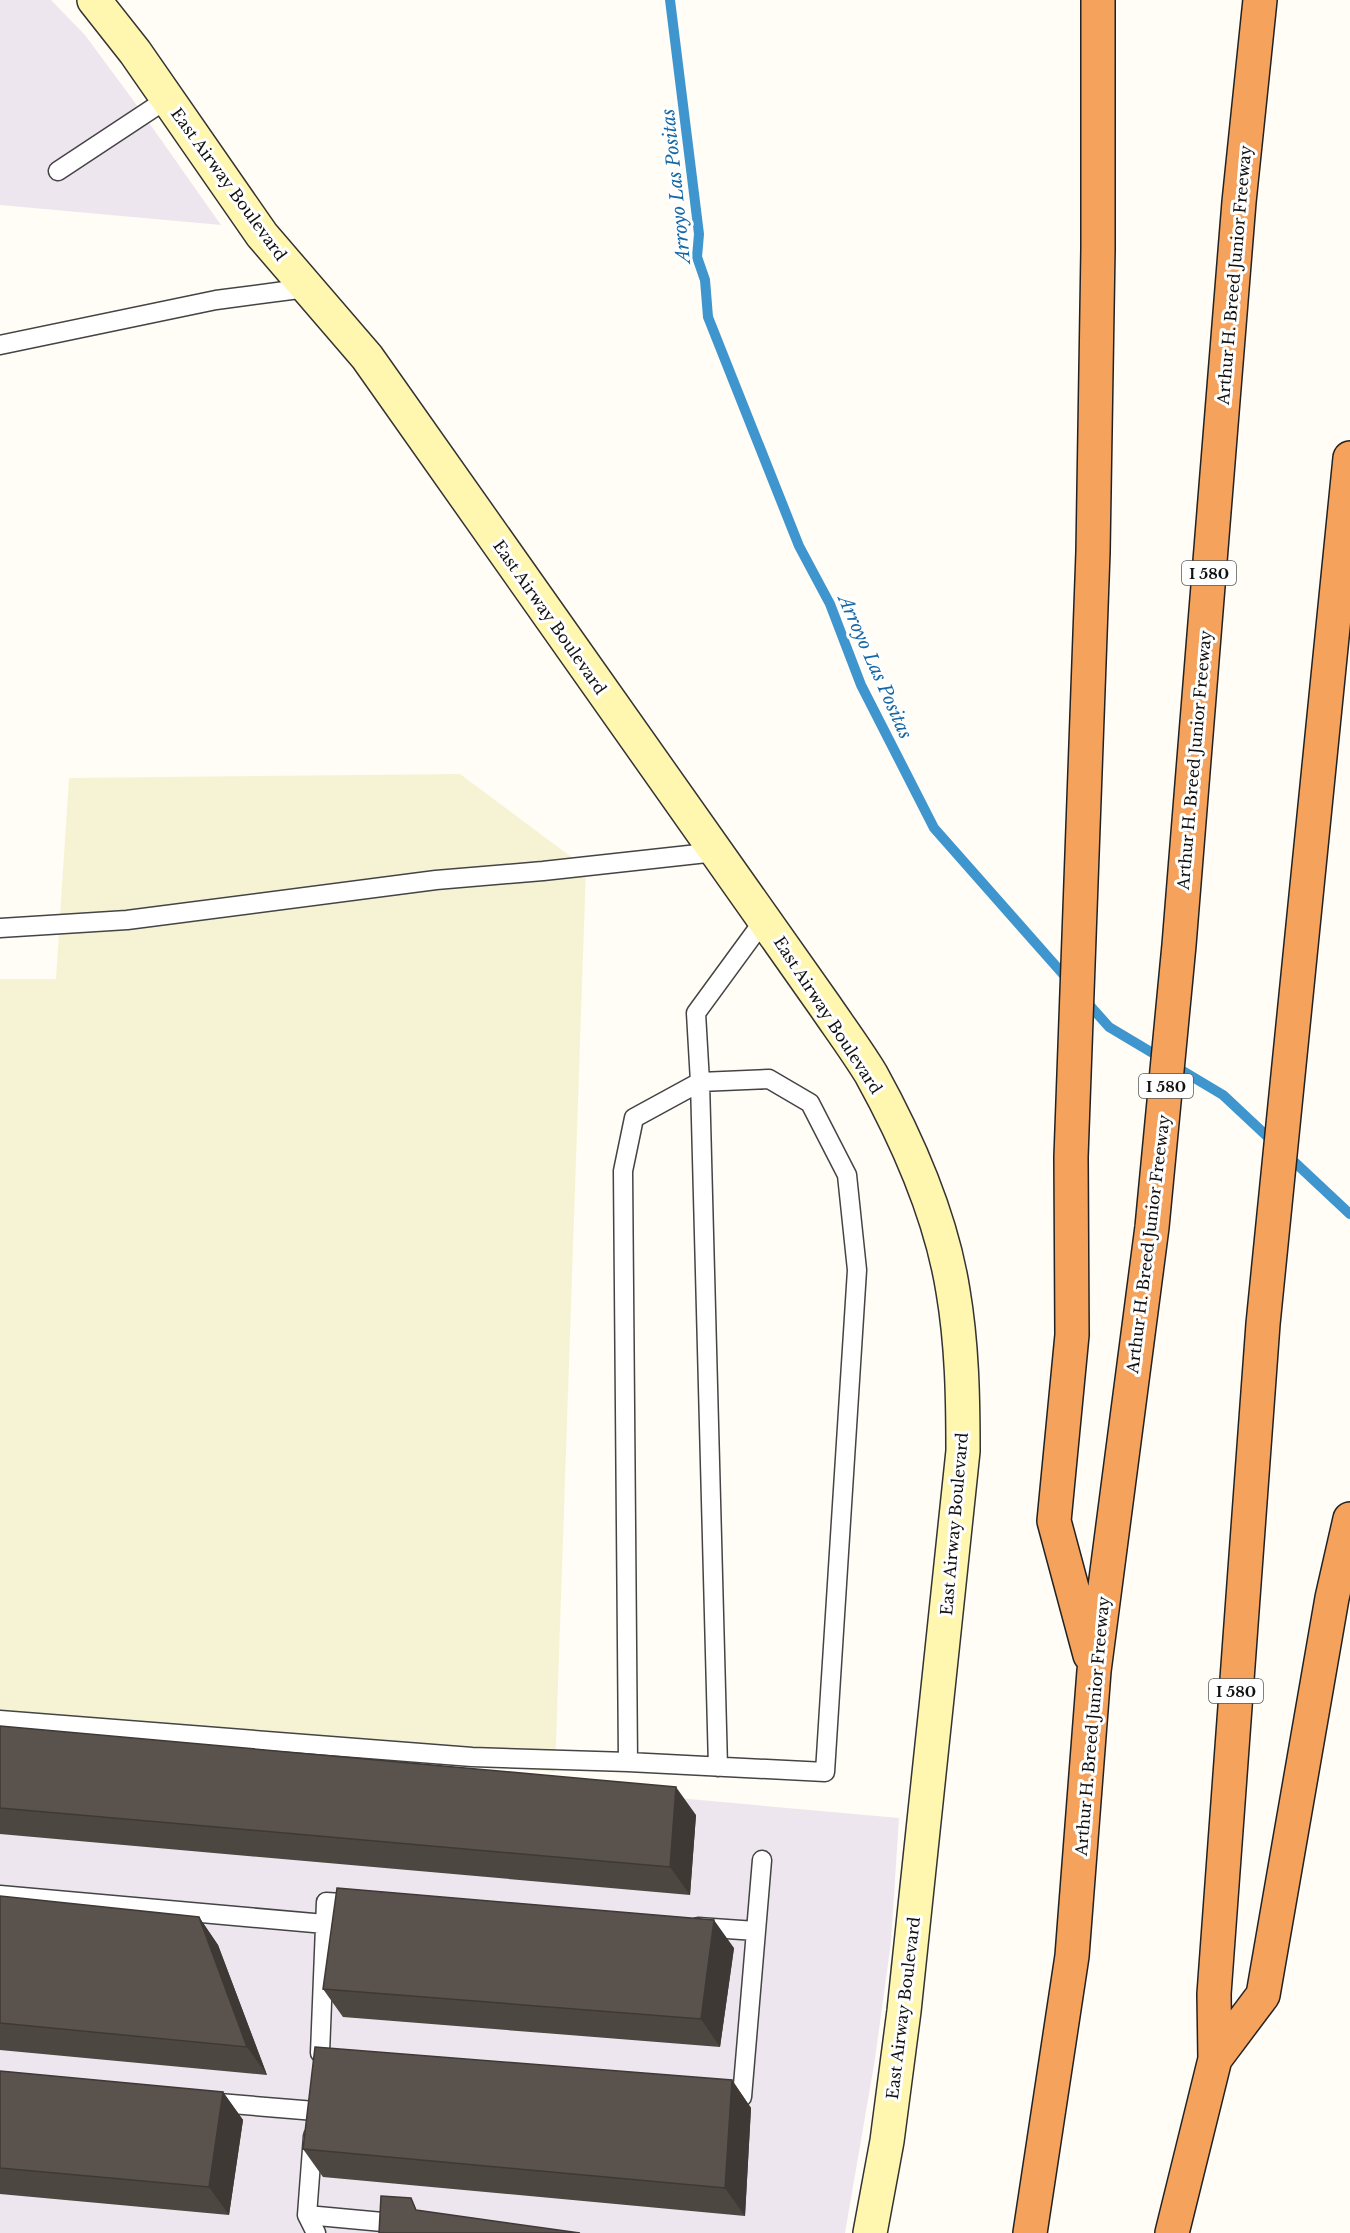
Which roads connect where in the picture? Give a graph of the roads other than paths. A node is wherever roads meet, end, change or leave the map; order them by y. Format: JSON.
{"nodes":[{"id":1,"x":94,"y":0,"type":"edge"},
{"id":2,"x":1098,"y":0,"type":"edge"},
{"id":3,"x":1260,"y":0,"type":"edge"},
{"id":4,"x":167,"y":99,"type":"junction"},
{"id":5,"x":58,"y":171,"type":"dead end"},
{"id":6,"x":307,"y":288,"type":"junction"},
{"id":7,"x":0,"y":345,"type":"edge"},
{"id":8,"x":1350,"y":458,"type":"edge"},
{"id":9,"x":716,"y":852,"type":"junction"},
{"id":10,"x":764,"y":920,"type":"junction"},
{"id":11,"x":0,"y":928,"type":"edge"},
{"id":12,"x":700,"y":1082,"type":"junction"},
{"id":13,"x":1350,"y":1519,"type":"edge"},
{"id":14,"x":1094,"y":1671,"type":"junction"},
{"id":15,"x":0,"y":1720,"type":"edge"},
{"id":16,"x":628,"y":1762,"type":"junction"},
{"id":17,"x":718,"y":1767,"type":"junction"},
{"id":18,"x":762,"y":1860,"type":"dead end"},
{"id":19,"x":0,"y":1895,"type":"edge"},
{"id":20,"x":373,"y":1905,"type":"edge"},
{"id":21,"x":325,"y":1924,"type":"junction"},
{"id":22,"x":684,"y":1926,"type":"edge"},
{"id":23,"x":756,"y":1931,"type":"junction"},
{"id":24,"x":324,"y":2058,"type":"edge"},
{"id":25,"x":1215,"y":2058,"type":"junction"},
{"id":26,"x":317,"y":2088,"type":"edge"},
{"id":27,"x":706,"y":2093,"type":"edge"},
{"id":28,"x":187,"y":2100,"type":"edge"},
{"id":29,"x":315,"y":2111,"type":"junction"},
{"id":30,"x":307,"y":2215,"type":"junction"},
{"id":31,"x":420,"y":2225,"type":"edge"},
{"id":32,"x":315,"y":2233,"type":"edge"},
{"id":33,"x":870,"y":2233,"type":"edge"},
{"id":34,"x":1030,"y":2233,"type":"edge"},
{"id":35,"x":1172,"y":2233,"type":"edge"}],
"edges":[{"from":1,"to":4,"type":"main road","name":"East Airway Boulevard"},
{"from":2,"to":14,"type":"highway"},
{"from":3,"to":14,"type":"highway","name":"Arthur H. Breed Junior Freeway","number":"I 580"},
{"from":4,"to":5,"type":"lane"},
{"from":4,"to":6,"type":"main road","name":"East Airway Boulevard"},
{"from":6,"to":7,"type":"lane"},
{"from":6,"to":9,"type":"main road","name":"East Airway Boulevard"},
{"from":8,"to":25,"type":"highway","number":"I 580"},
{"from":9,"to":10,"type":"main road","name":"East Airway Boulevard"},
{"from":9,"to":11,"type":"lane"},
{"from":10,"to":12,"type":"lane"},
{"from":10,"to":33,"type":"main road","name":"East Airway Boulevard"},
{"from":12,"to":16,"type":"lane"},
{"from":12,"to":17,"type":"lane"},
{"from":12,"to":17,"type":"lane"},
{"from":13,"to":25,"type":"highway"},
{"from":14,"to":34,"type":"highway","name":"Arthur H. Breed Junior Freeway","number":"I 580"},
{"from":15,"to":16,"type":"lane"},
{"from":16,"to":17,"type":"lane"},
{"from":18,"to":23,"type":"lane"},
{"from":19,"to":21,"type":"lane"},
{"from":20,"to":21,"type":"lane"},
{"from":21,"to":24,"type":"lane"},
{"from":22,"to":23,"type":"lane"},
{"from":23,"to":27,"type":"lane"},
{"from":25,"to":35,"type":"highway","number":"I 580"},
{"from":26,"to":29,"type":"lane"},
{"from":28,"to":29,"type":"lane"},
{"from":29,"to":30,"type":"lane"},
{"from":30,"to":31,"type":"lane"},
{"from":30,"to":32,"type":"lane"}]}
